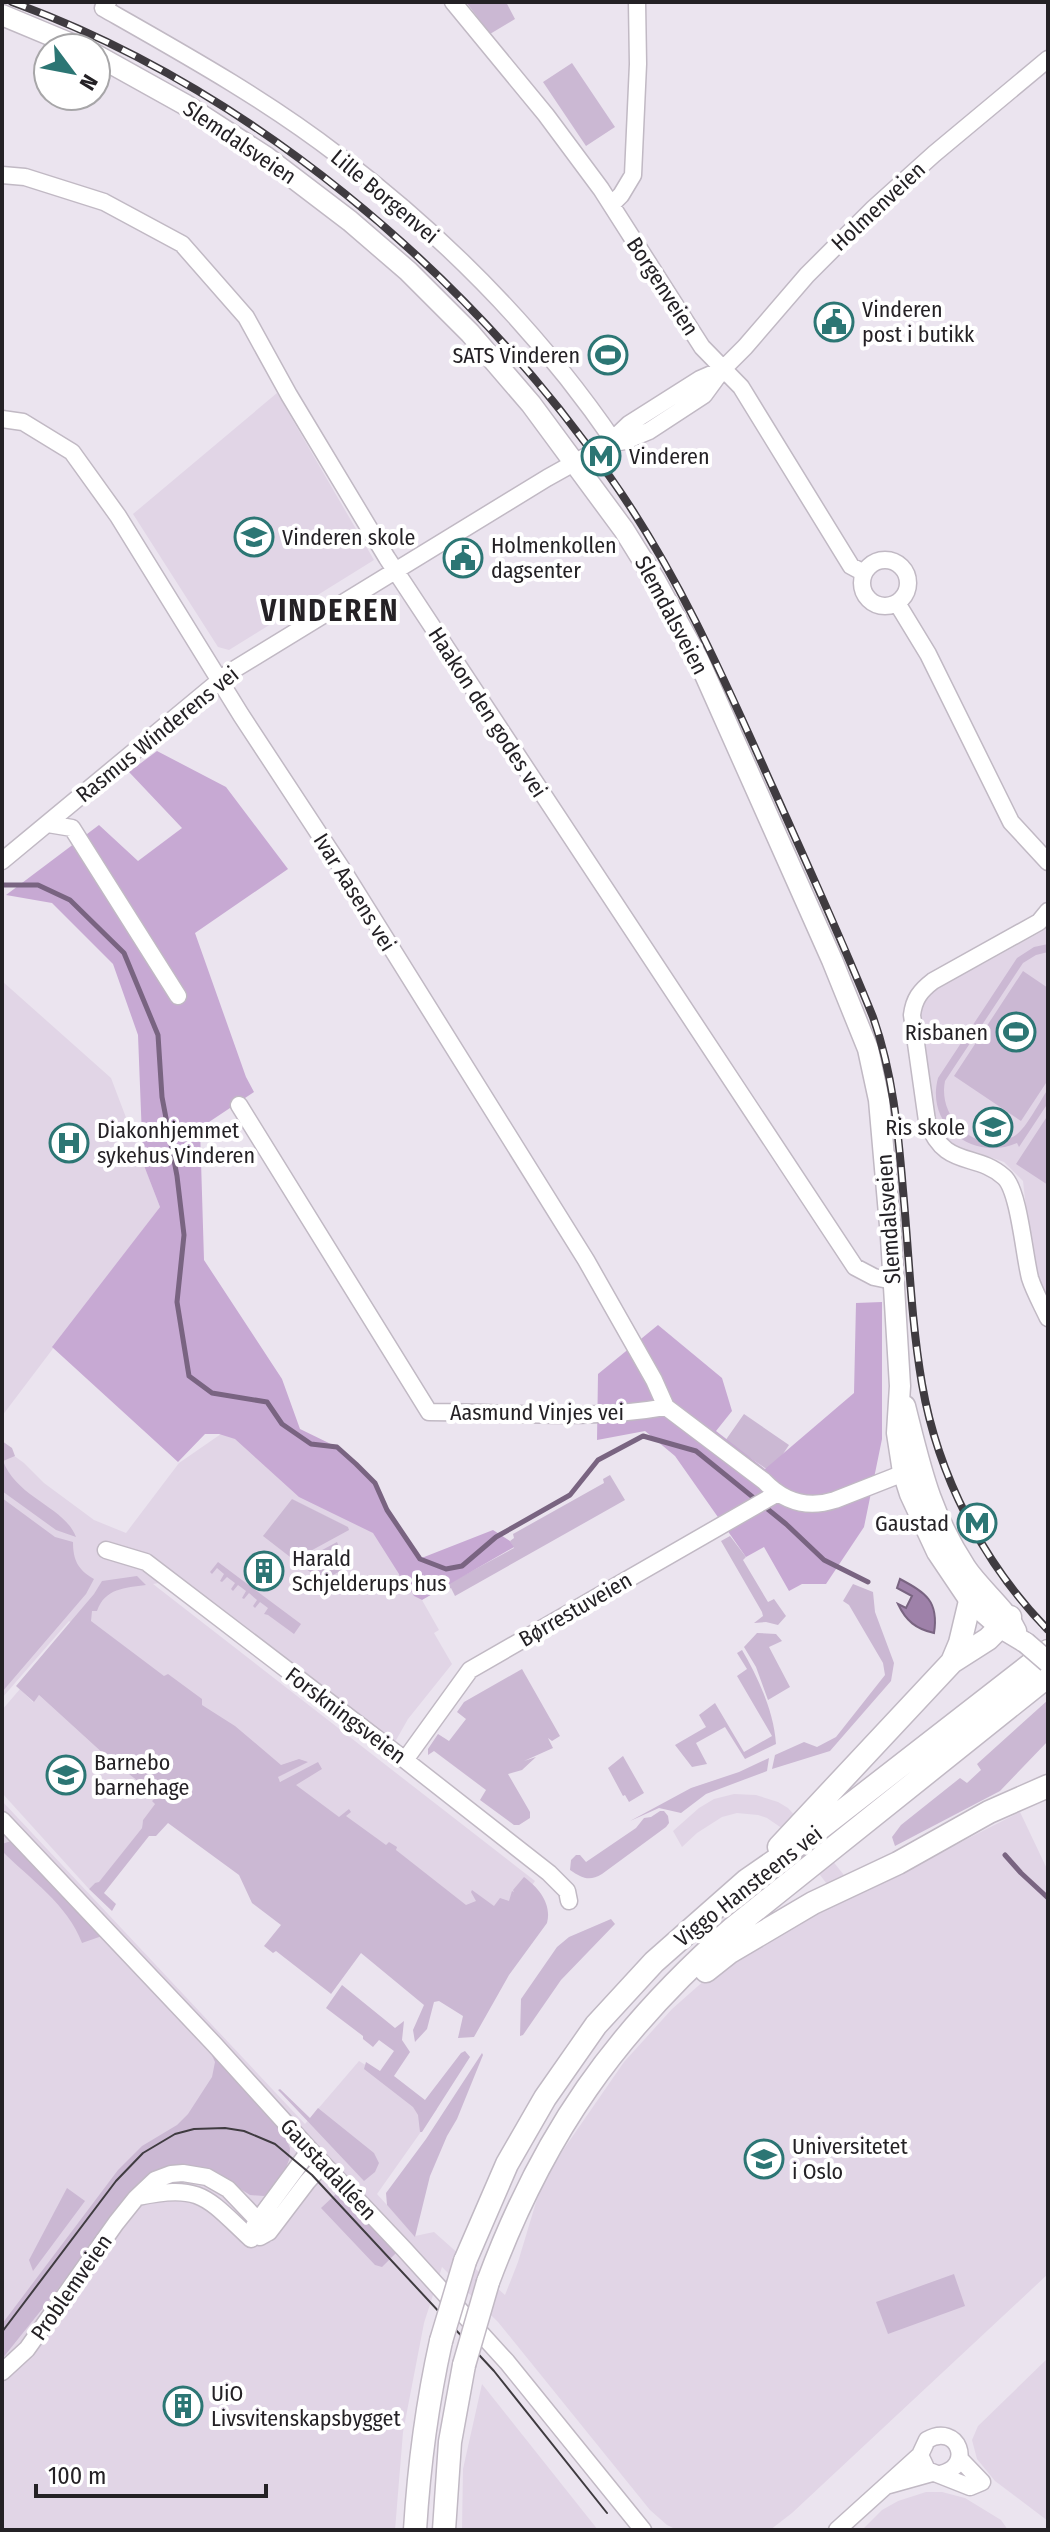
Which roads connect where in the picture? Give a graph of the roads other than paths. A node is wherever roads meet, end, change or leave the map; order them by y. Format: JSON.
{"nodes":[{"id":1,"x":453,"y":2,"type":"edge"},
{"id":2,"x":637,"y":2,"type":"edge"},
{"id":3,"x":106,"y":5,"type":"edge"},
{"id":4,"x":2,"y":15,"type":"edge"},
{"id":5,"x":43,"y":32,"type":"edge"},
{"id":6,"x":1048,"y":59,"type":"edge"},
{"id":7,"x":112,"y":64,"type":"edge"},
{"id":8,"x":2,"y":175,"type":"edge"},
{"id":9,"x":612,"y":204,"type":"junction"},
{"id":10,"x":723,"y":369,"type":"junction"},
{"id":11,"x":2,"y":419,"type":"edge"},
{"id":12,"x":611,"y":442,"type":"junction"},
{"id":13,"x":575,"y":463,"type":"junction"},
{"id":14,"x":396,"y":572,"type":"junction"},
{"id":15,"x":864,"y":573,"type":"junction"},
{"id":16,"x":897,"y":603,"type":"junction"},
{"id":17,"x":219,"y":680,"type":"junction"},
{"id":18,"x":48,"y":824,"type":"junction"},
{"id":19,"x":2,"y":861,"type":"edge"},
{"id":20,"x":1048,"y":862,"type":"edge"},
{"id":21,"x":1048,"y":911,"type":"edge"},
{"id":22,"x":178,"y":996,"type":"dead end"},
{"id":23,"x":239,"y":1105,"type":"dead end"},
{"id":24,"x":893,"y":1281,"type":"junction"},
{"id":25,"x":1048,"y":1318,"type":"edge"},
{"id":26,"x":666,"y":1407,"type":"junction"},
{"id":27,"x":911,"y":1470,"type":"junction"},
{"id":28,"x":773,"y":1495,"type":"junction"},
{"id":29,"x":106,"y":1550,"type":"dead end"},
{"id":30,"x":970,"y":1601,"type":"junction"},
{"id":31,"x":1013,"y":1631,"type":"junction"},
{"id":32,"x":1048,"y":1651,"type":"edge"},
{"id":33,"x":952,"y":1662,"type":"junction"},
{"id":34,"x":1048,"y":1662,"type":"edge"},
{"id":35,"x":1048,"y":1676,"type":"edge"},
{"id":36,"x":405,"y":1760,"type":"junction"},
{"id":37,"x":1048,"y":1786,"type":"edge"},
{"id":38,"x":2,"y":1820,"type":"edge"},
{"id":39,"x":747,"y":1880,"type":"junction"},
{"id":40,"x":569,"y":1901,"type":"dead end"},
{"id":41,"x":310,"y":2150,"type":"junction"},
{"id":42,"x":323,"y":2164,"type":"junction"},
{"id":43,"x":538,"y":2165,"type":"junction"},
{"id":44,"x":136,"y":2198,"type":"junction"},
{"id":45,"x":263,"y":2226,"type":"junction"},
{"id":46,"x":2,"y":2372,"type":"edge"},
{"id":47,"x":920,"y":2455,"type":"junction"},
{"id":48,"x":959,"y":2458,"type":"junction"},
{"id":49,"x":936,"y":2474,"type":"junction"},
{"id":50,"x":889,"y":2485,"type":"junction"},
{"id":51,"x":415,"y":2530,"type":"edge"},
{"id":52,"x":444,"y":2530,"type":"edge"},
{"id":53,"x":643,"y":2530,"type":"edge"},
{"id":54,"x":837,"y":2530,"type":"edge"}],
"edges":[{"from":1,"to":9,"type":"street","name":"Borgenveien"},
{"from":2,"to":9,"type":"street"},
{"from":3,"to":12,"type":"street","name":"Lille Borgenvei"},
{"from":4,"to":5,"type":"main road"},
{"from":6,"to":10,"type":"street","name":"Holmenveien"},
{"from":7,"to":13,"type":"main road","name":"Slemdalsveien"},
{"from":8,"to":14,"type":"street","name":"Haakon den godes vei"},
{"from":9,"to":10,"type":"street","name":"Borgenveien"},
{"from":10,"to":12,"type":"street","name":"Rasmus Winderens vei"},
{"from":10,"to":15,"type":"street","name":"Borgenveien"},
{"from":11,"to":17,"type":"street","name":"Ivar Aasens vei"},
{"from":12,"to":13,"type":"street","name":"Rasmus Winderens vei"},
{"from":13,"to":14,"type":"street","name":"Rasmus Winderens vei"},
{"from":13,"to":24,"type":"main road","name":"Slemdalsveien"},
{"from":14,"to":17,"type":"street","name":"Rasmus Winderens vei"},
{"from":14,"to":24,"type":"street","name":"Haakon den godes vei"},
{"from":15,"to":16,"type":"street"},
{"from":15,"to":16,"type":"street"},
{"from":16,"to":20,"type":"street"},
{"from":17,"to":18,"type":"street","name":"Rasmus Winderens vei"},
{"from":17,"to":26,"type":"street","name":"Ivar Aasens vei"},
{"from":18,"to":19,"type":"street","name":"Rasmus Winderens vei"},
{"from":18,"to":22,"type":"street"},
{"from":21,"to":25,"type":"street"},
{"from":23,"to":26,"type":"street","name":"Aasmund Vinjes vei"},
{"from":24,"to":27,"type":"main road","name":"Slemdalsveien"},
{"from":26,"to":28,"type":"street"},
{"from":27,"to":28,"type":"street"},
{"from":27,"to":30,"type":"main road","name":"Slemdalsveien"},
{"from":27,"to":31,"type":"main road","name":"Slemdalsveien"},
{"from":28,"to":36,"type":"street","name":"Børrestuveien"},
{"from":29,"to":36,"type":"street","name":"Forskningsveien"},
{"from":30,"to":31,"type":"main road","name":"Slemdalsveien"},
{"from":30,"to":33,"type":"highway"},
{"from":31,"to":33,"type":"highway"},
{"from":31,"to":34,"type":"main road","name":"Slemdalsveien","bridge":true},
{"from":32,"to":39,"type":"highway","name":"Viggo Hansteens vei"},
{"from":33,"to":39,"type":"highway"},
{"from":35,"to":43,"type":"highway","name":"Viggo Hansteens vei"},
{"from":36,"to":40,"type":"street","name":"Forskningsveien"},
{"from":37,"to":43,"type":"highway"},
{"from":38,"to":41,"type":"street","name":"Gaustadalléen"},
{"from":39,"to":51,"type":"highway","name":"Viggo Hansteens vei","bridge":true},
{"from":41,"to":42,"type":"street","name":"Gaustadalléen"},
{"from":41,"to":45,"type":"street"},
{"from":42,"to":45,"type":"street"},
{"from":42,"to":53,"type":"street","name":"Gaustadalléen"},
{"from":43,"to":52,"type":"highway","name":"Viggo Hansteens vei","bridge":true},
{"from":44,"to":45,"type":"street"},
{"from":44,"to":45,"type":"street","name":"Problemveien"},
{"from":44,"to":46,"type":"street","name":"Problemveien"},
{"from":47,"to":48,"type":"street"},
{"from":47,"to":49,"type":"street"},
{"from":47,"to":50,"type":"street"},
{"from":48,"to":49,"type":"street"},
{"from":48,"to":49,"type":"street"},
{"from":49,"to":50,"type":"street"},
{"from":50,"to":54,"type":"street"}]}
